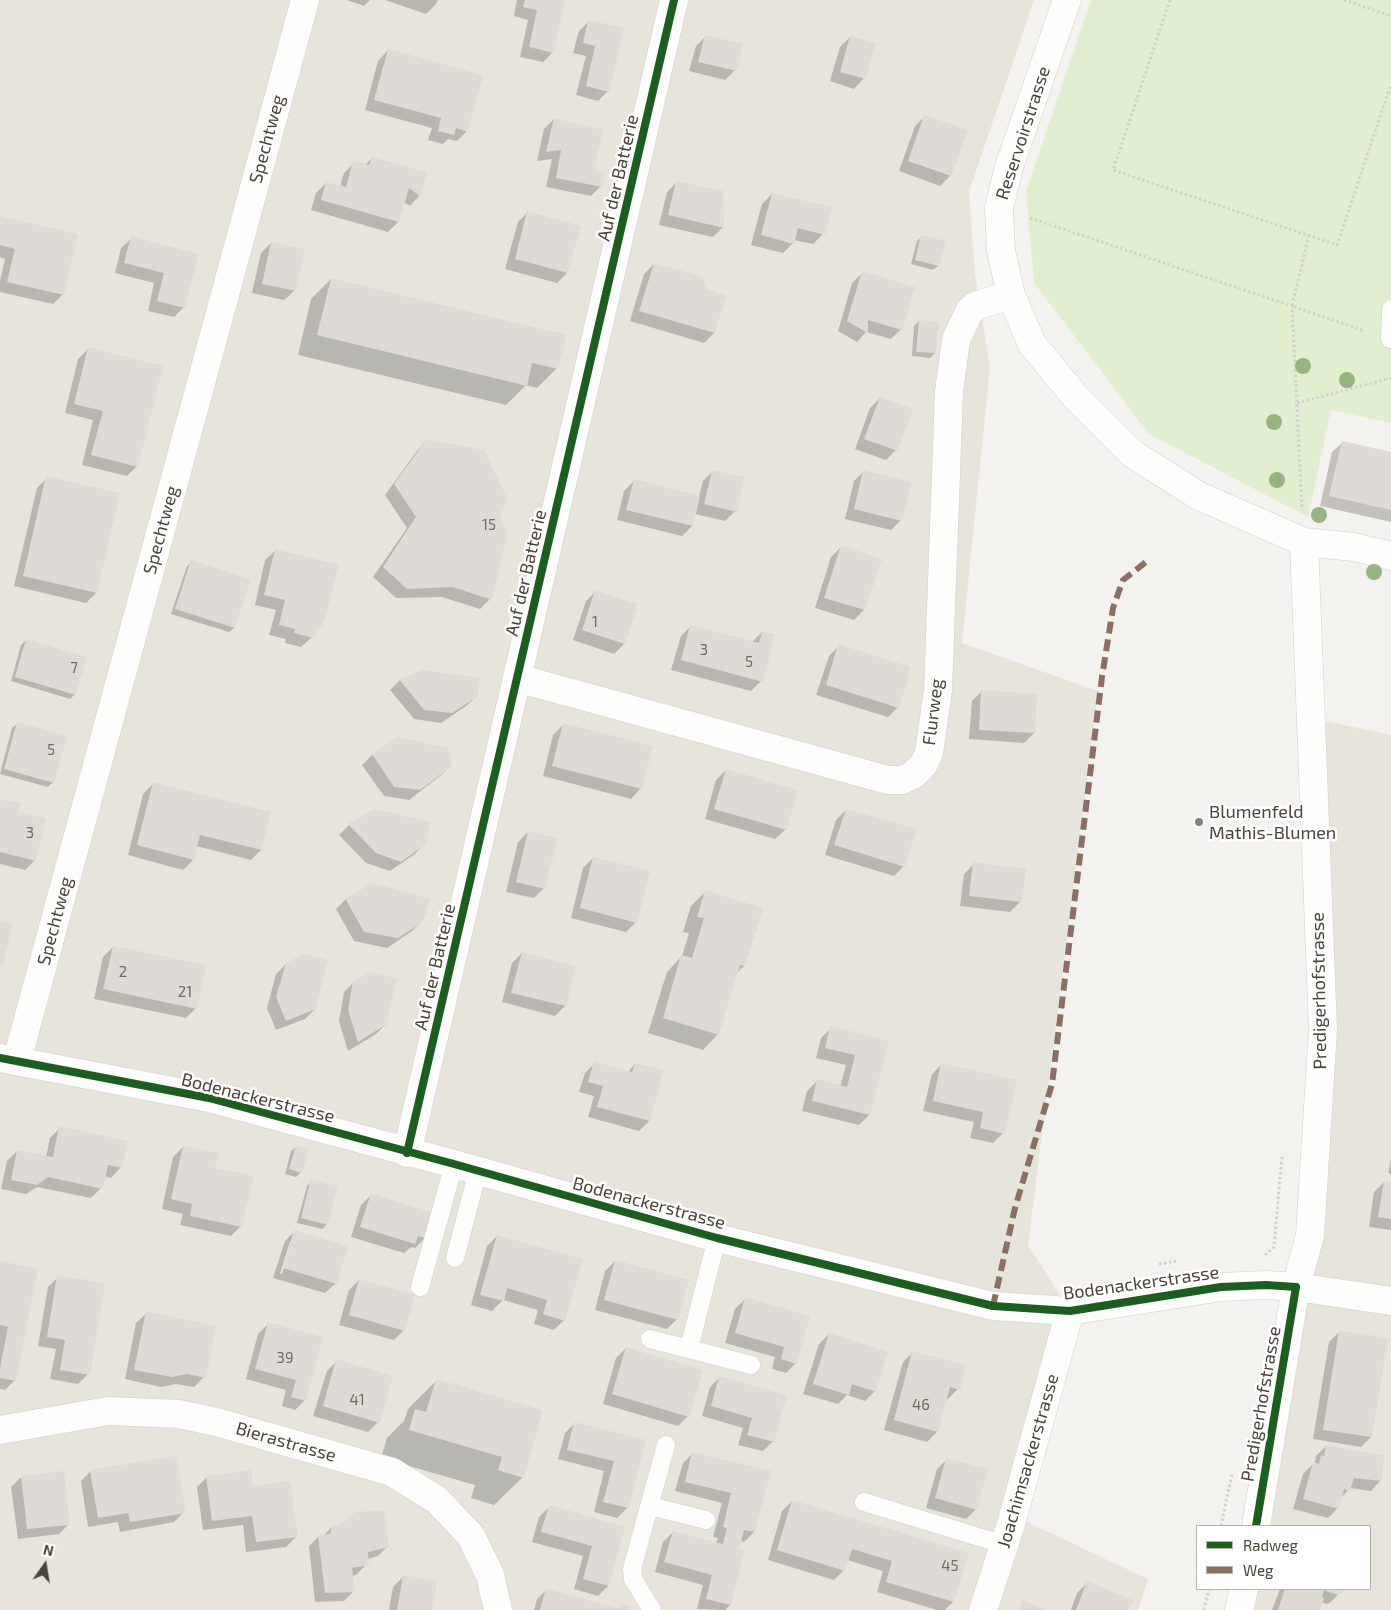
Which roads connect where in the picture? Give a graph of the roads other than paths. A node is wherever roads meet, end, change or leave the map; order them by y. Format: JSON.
{"nodes":[{"id":1,"x":304,"y":0,"type":"edge"},
{"id":2,"x":674,"y":0,"type":"edge"},
{"id":3,"x":1067,"y":0,"type":"edge"},
{"id":4,"x":1012,"y":295,"type":"junction"},
{"id":5,"x":1391,"y":309,"type":"edge"},
{"id":6,"x":1390,"y":339,"type":"road end"},
{"id":7,"x":1304,"y":542,"type":"junction"},
{"id":8,"x":1391,"y":556,"type":"edge"},
{"id":9,"x":517,"y":678,"type":"junction"},
{"id":10,"x":9,"y":1059,"type":"edge"},
{"id":11,"x":407,"y":1153,"type":"junction"},
{"id":12,"x":466,"y":1168,"type":"junction"},
{"id":13,"x":717,"y":1238,"type":"junction"},
{"id":14,"x":455,"y":1258,"type":"dead end"},
{"id":15,"x":420,"y":1287,"type":"dead end"},
{"id":16,"x":1296,"y":1287,"type":"junction"},
{"id":17,"x":1391,"y":1301,"type":"edge"},
{"id":18,"x":1070,"y":1311,"type":"junction"},
{"id":19,"x":650,"y":1339,"type":"dead end"},
{"id":20,"x":689,"y":1349,"type":"junction"},
{"id":21,"x":751,"y":1365,"type":"dead end"},
{"id":22,"x":0,"y":1430,"type":"edge"},
{"id":23,"x":666,"y":1446,"type":"dead end"},
{"id":24,"x":864,"y":1502,"type":"dead end"},
{"id":25,"x":650,"y":1506,"type":"junction"},
{"id":26,"x":706,"y":1520,"type":"dead end"},
{"id":27,"x":1256,"y":1525,"type":"edge"},
{"id":28,"x":1005,"y":1545,"type":"junction"},
{"id":29,"x":1244,"y":1590,"type":"edge"},
{"id":30,"x":498,"y":1610,"type":"edge"},
{"id":31,"x":652,"y":1610,"type":"edge"},
{"id":32,"x":983,"y":1610,"type":"edge"},
{"id":33,"x":1239,"y":1610,"type":"edge"}],
"edges":[{"from":1,"to":10,"type":"street","name":"Spechtweg"},
{"from":2,"to":9,"type":"street","name":"Auf der Batterie"},
{"from":3,"to":4,"type":"street","name":"Reservoirstrasse"},
{"from":4,"to":7,"type":"street","name":"Reservoirstrasse"},
{"from":4,"to":9,"type":"street","name":"Flurweg"},
{"from":5,"to":6,"type":"lane"},
{"from":7,"to":8,"type":"street","name":"Reservoirstrasse"},
{"from":7,"to":16,"type":"street","name":"Predigerhofstrasse"},
{"from":9,"to":11,"type":"street","name":"Auf der Batterie"},
{"from":10,"to":11,"type":"street","name":"Bodenackerstrasse"},
{"from":11,"to":12,"type":"street","name":"Bodenackerstrasse"},
{"from":12,"to":13,"type":"street","name":"Bodenackerstrasse"},
{"from":12,"to":14,"type":"lane"},
{"from":12,"to":15,"type":"lane"},
{"from":13,"to":18,"type":"street","name":"Bodenackerstrasse"},
{"from":13,"to":20,"type":"lane"},
{"from":16,"to":17,"type":"street","name":"Bodenackerstrasse"},
{"from":16,"to":18,"type":"street","name":"Bodenackerstrasse"},
{"from":16,"to":27,"type":"street","name":"Predigerhofstrasse"},
{"from":18,"to":28,"type":"street","name":"Joachimsackerstrasse"},
{"from":19,"to":20,"type":"lane"},
{"from":20,"to":21,"type":"lane"},
{"from":22,"to":30,"type":"street","name":"Bierastrasse"},
{"from":23,"to":25,"type":"lane"},
{"from":24,"to":28,"type":"lane"},
{"from":25,"to":26,"type":"lane"},
{"from":25,"to":31,"type":"lane"},
{"from":28,"to":32,"type":"street","name":"Joachimsackerstrasse"},
{"from":29,"to":33,"type":"street"}]}
